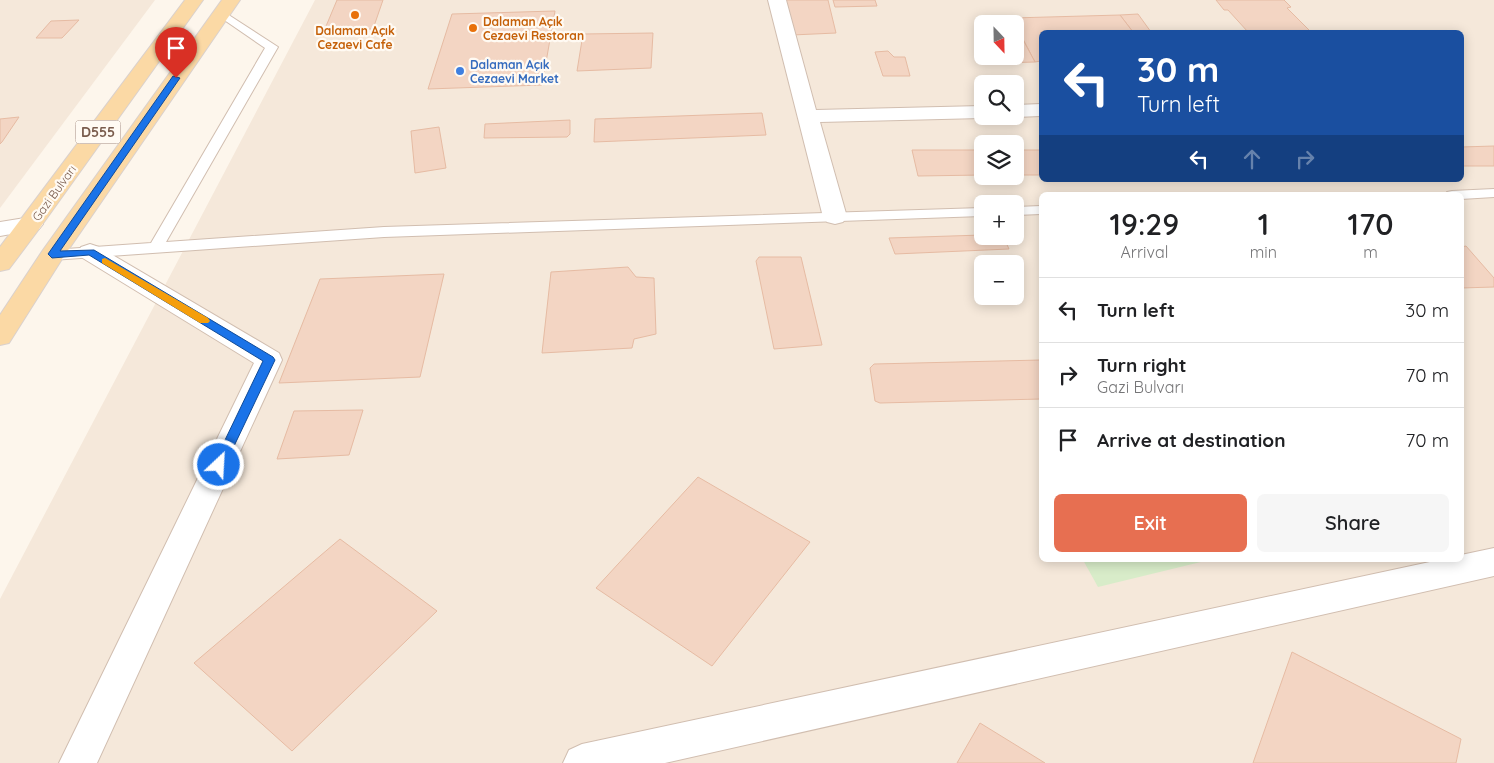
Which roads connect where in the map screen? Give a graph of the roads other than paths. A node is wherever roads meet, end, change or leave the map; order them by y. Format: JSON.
{"nodes":[{"id":1,"x":194,"y":0,"type":"edge"},
{"id":2,"x":777,"y":0,"type":"edge"},
{"id":3,"x":226,"y":7,"type":"edge"},
{"id":4,"x":1039,"y":110,"type":"edge"},
{"id":5,"x":1024,"y":111,"type":"edge"},
{"id":6,"x":974,"y":112,"type":"edge"},
{"id":7,"x":808,"y":116,"type":"junction"},
{"id":8,"x":1494,"y":194,"type":"edge"},
{"id":9,"x":1464,"y":195,"type":"edge"},
{"id":10,"x":1039,"y":210,"type":"edge"},
{"id":11,"x":1024,"y":211,"type":"edge"},
{"id":12,"x":974,"y":212,"type":"edge"},
{"id":13,"x":835,"y":217,"type":"junction"},
{"id":14,"x":31,"y":224,"type":"junction"},
{"id":15,"x":0,"y":229,"type":"edge"},
{"id":16,"x":156,"y":248,"type":"junction"},
{"id":17,"x":90,"y":252,"type":"junction"},
{"id":18,"x":52,"y":254,"type":"junction"},
{"id":19,"x":0,"y":263,"type":"edge"},
{"id":20,"x":0,"y":336,"type":"edge"},
{"id":21,"x":1494,"y":562,"type":"edge"},
{"id":22,"x":78,"y":763,"type":"edge"},
{"id":23,"x":582,"y":763,"type":"edge"}],
"edges":[{"from":1,"to":14,"type":"main road","name":"Gazi Bulvarı","number":"D555"},
{"from":2,"to":7,"type":"street"},
{"from":3,"to":16,"type":"lane"},
{"from":3,"to":18,"type":"main road","number":"D555"},
{"from":4,"to":5,"type":"street"},
{"from":6,"to":7,"type":"street"},
{"from":7,"to":13,"type":"street"},
{"from":8,"to":9,"type":"lane"},
{"from":10,"to":11,"type":"lane"},
{"from":12,"to":13,"type":"lane"},
{"from":13,"to":16,"type":"lane"},
{"from":14,"to":15,"type":"street"},
{"from":14,"to":19,"type":"main road","name":"Gazi Bulvarı","number":"D555"},
{"from":16,"to":17,"type":"lane"},
{"from":17,"to":18,"type":"lane"},
{"from":17,"to":22,"type":"street"},
{"from":18,"to":20,"type":"main road","number":"D555"},
{"from":21,"to":23,"type":"street"}]}
